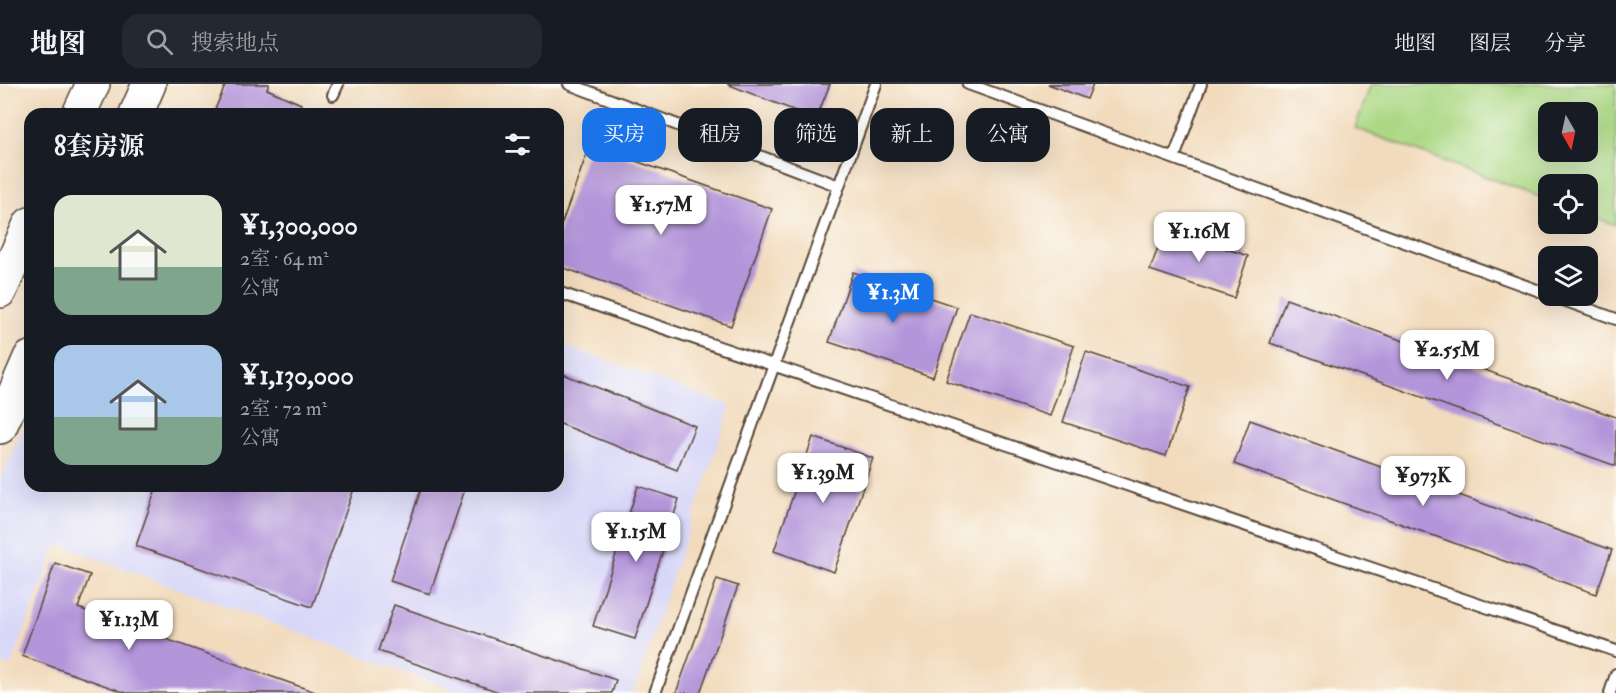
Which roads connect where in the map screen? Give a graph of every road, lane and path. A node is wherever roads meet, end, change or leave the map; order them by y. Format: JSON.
{"nodes":[{"id":1,"x":93,"y":84,"type":"edge"},
{"id":2,"x":149,"y":84,"type":"edge"},
{"id":3,"x":338,"y":84,"type":"edge"},
{"id":4,"x":569,"y":84,"type":"edge"},
{"id":5,"x":876,"y":84,"type":"edge"},
{"id":6,"x":968,"y":84,"type":"edge"},
{"id":7,"x":1201,"y":84,"type":"edge"},
{"id":8,"x":333,"y":95,"type":"dead end"},
{"id":9,"x":82,"y":108,"type":"edge"},
{"id":10,"x":139,"y":108,"type":"edge"},
{"id":11,"x":1174,"y":158,"type":"junction"},
{"id":12,"x":839,"y":186,"type":"junction"},
{"id":13,"x":24,"y":237,"type":"edge"},
{"id":14,"x":1538,"y":290,"type":"edge"},
{"id":15,"x":0,"y":291,"type":"edge"},
{"id":16,"x":564,"y":294,"type":"edge"},
{"id":17,"x":1580,"y":306,"type":"edge"},
{"id":18,"x":1616,"y":319,"type":"edge"},
{"id":19,"x":775,"y":366,"type":"junction"},
{"id":20,"x":24,"y":372,"type":"edge"},
{"id":21,"x":0,"y":427,"type":"edge"},
{"id":22,"x":1616,"y":651,"type":"edge"},
{"id":23,"x":1616,"y":674,"type":"edge"},
{"id":24,"x":655,"y":693,"type":"edge"},
{"id":25,"x":1610,"y":693,"type":"edge"}],
"edges":[{"from":1,"to":9,"type":"main road"},
{"from":2,"to":10,"type":"main road"},
{"from":3,"to":8,"type":"lane"},
{"from":4,"to":12,"type":"lane"},
{"from":5,"to":12,"type":"lane"},
{"from":6,"to":11,"type":"lane"},
{"from":7,"to":11,"type":"lane"},
{"from":11,"to":14,"type":"lane"},
{"from":12,"to":19,"type":"lane"},
{"from":13,"to":15,"type":"main road"},
{"from":16,"to":19,"type":"lane"},
{"from":17,"to":18,"type":"lane"},
{"from":19,"to":22,"type":"lane"},
{"from":19,"to":24,"type":"lane"},
{"from":20,"to":21,"type":"main road"},
{"from":23,"to":25,"type":"lane"}]}
